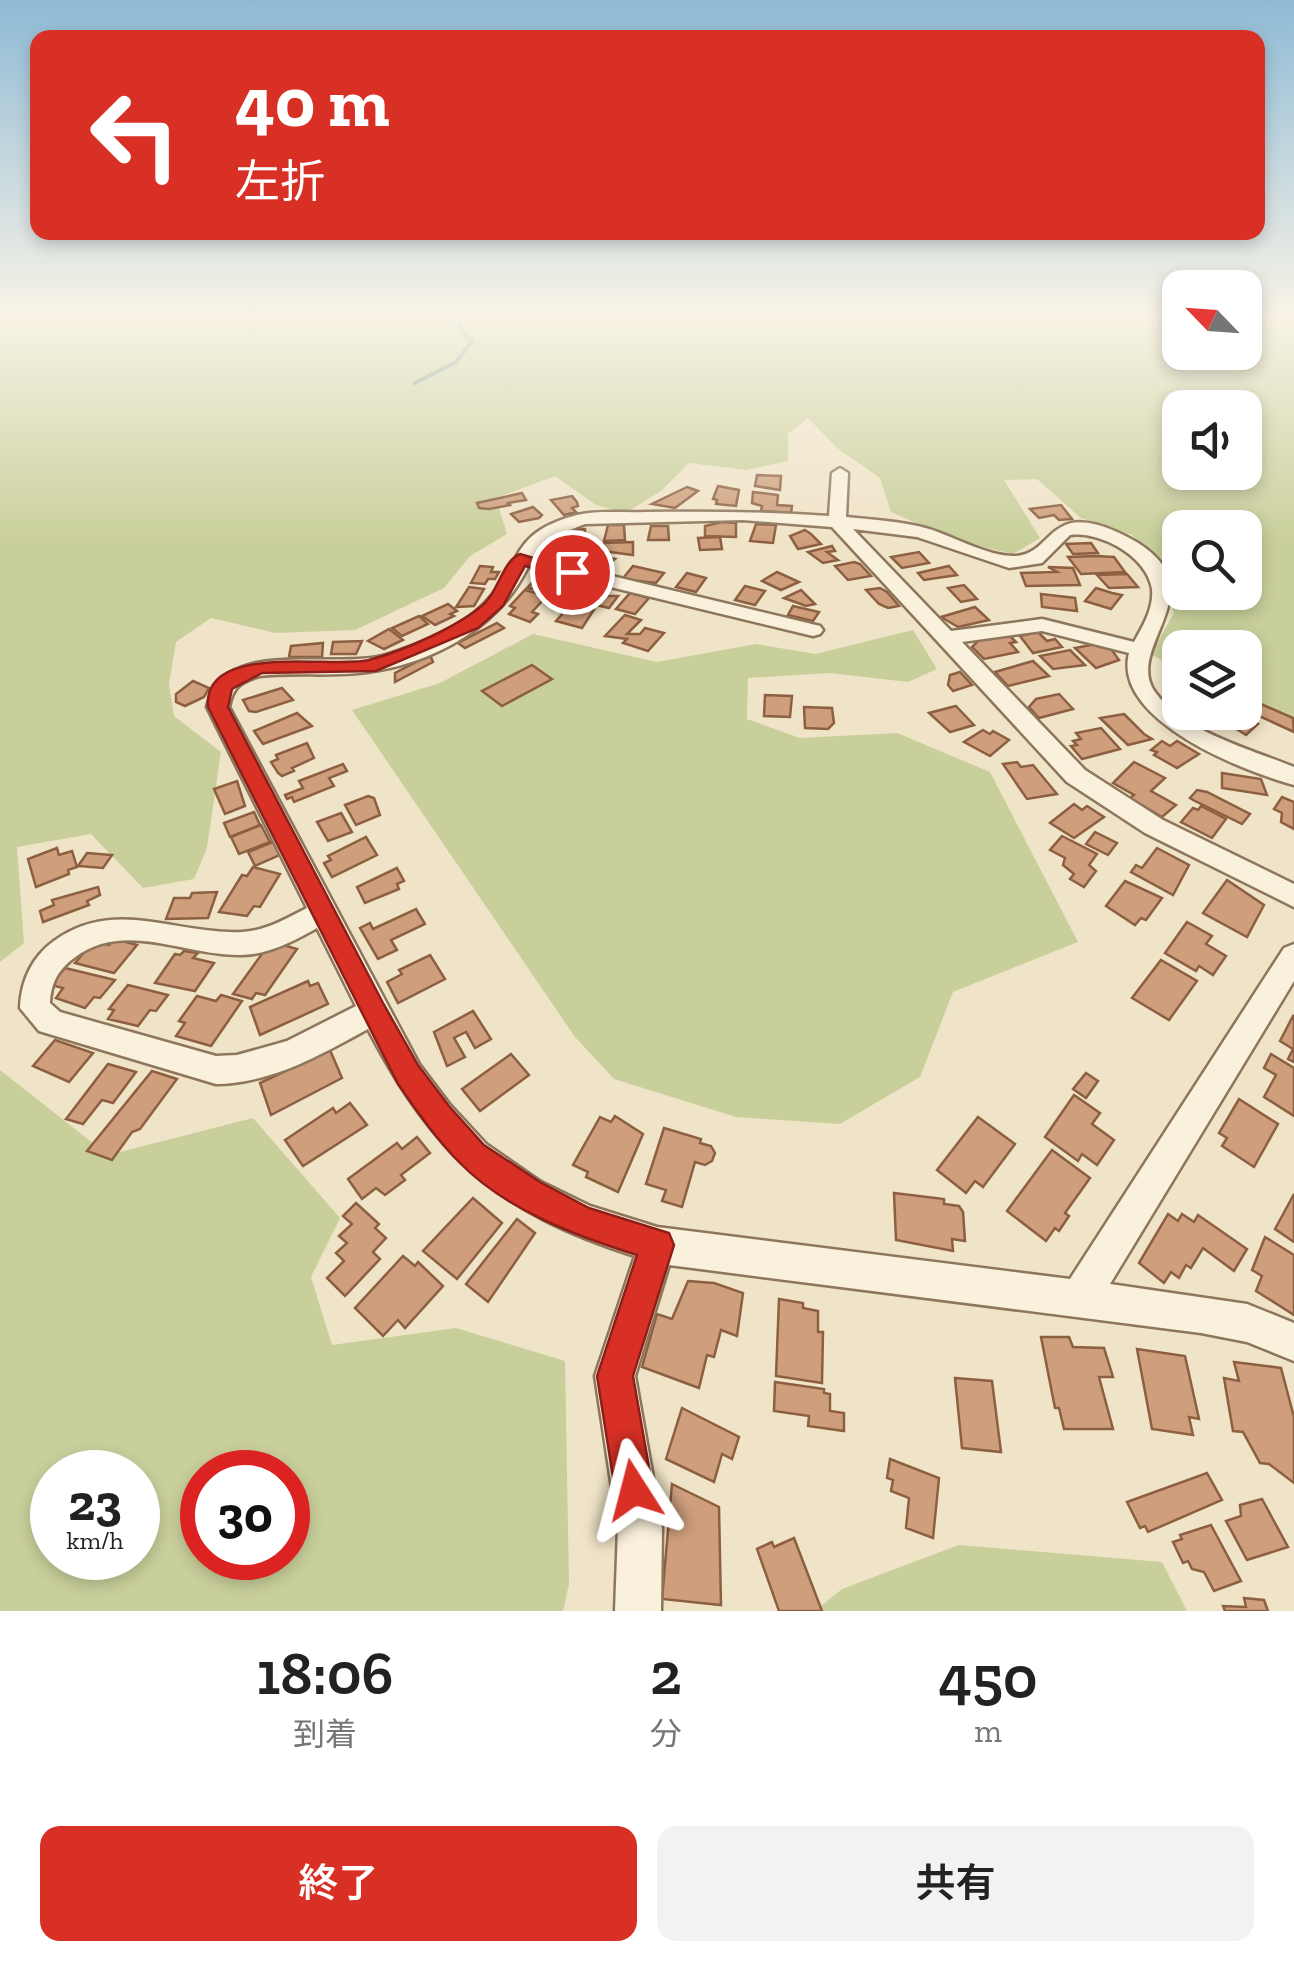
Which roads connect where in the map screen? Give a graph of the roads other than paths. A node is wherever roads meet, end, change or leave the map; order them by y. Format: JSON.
{"nodes":[{"id":1,"x":840,"y":473,"type":"dead end"},
{"id":2,"x":837,"y":522,"type":"junction"},
{"id":3,"x":520,"y":559,"type":"junction"},
{"id":4,"x":813,"y":630,"type":"dead end"},
{"id":5,"x":946,"y":638,"type":"junction"},
{"id":6,"x":1141,"y":650,"type":"junction"},
{"id":7,"x":1294,"y":777,"type":"edge"},
{"id":8,"x":1294,"y":896,"type":"edge"},
{"id":9,"x":326,"y":911,"type":"junction"},
{"id":10,"x":1294,"y":956,"type":"edge"},
{"id":11,"x":374,"y":1011,"type":"junction"},
{"id":12,"x":657,"y":1245,"type":"junction"},
{"id":13,"x":1078,"y":1299,"type":"junction"},
{"id":14,"x":1294,"y":1342,"type":"edge"},
{"id":15,"x":638,"y":1611,"type":"edge"}],
"edges":[{"from":1,"to":2,"type":"street"},
{"from":2,"to":3,"type":"street"},
{"from":2,"to":5,"type":"street"},
{"from":2,"to":6,"type":"street"},
{"from":3,"to":4,"type":"street"},
{"from":3,"to":9,"type":"street"},
{"from":5,"to":6,"type":"street"},
{"from":5,"to":8,"type":"street"},
{"from":6,"to":7,"type":"street"},
{"from":9,"to":11,"type":"street"},
{"from":9,"to":11,"type":"street"},
{"from":10,"to":13,"type":"street"},
{"from":11,"to":12,"type":"street"},
{"from":12,"to":13,"type":"street"},
{"from":12,"to":15,"type":"street"},
{"from":13,"to":14,"type":"street"}]}
